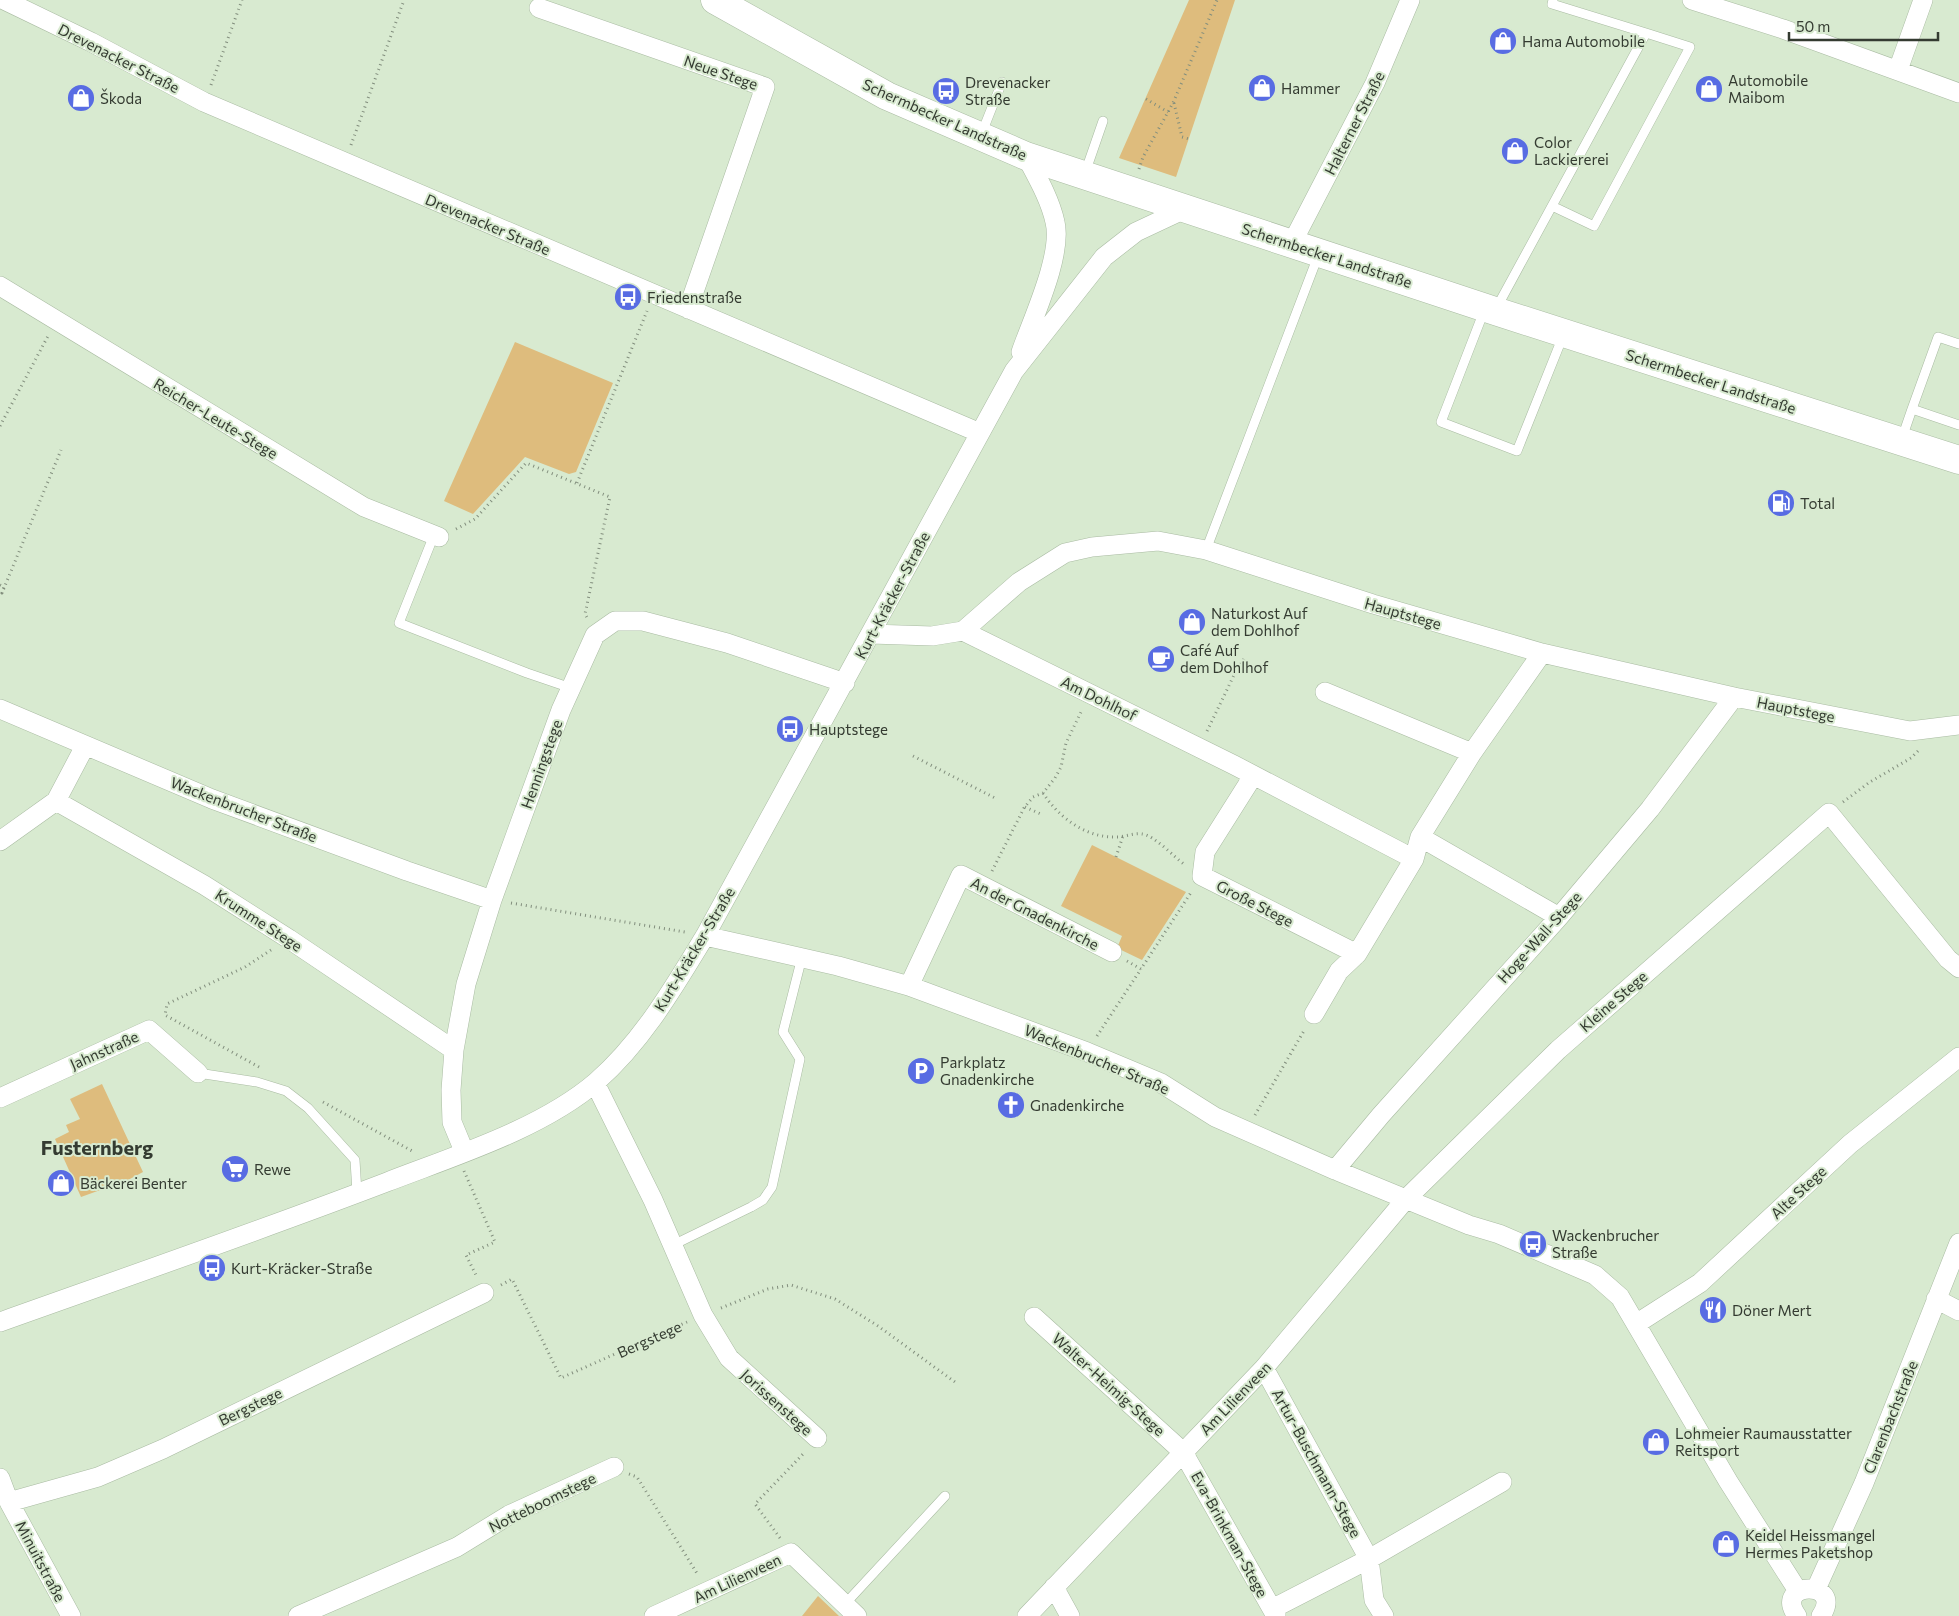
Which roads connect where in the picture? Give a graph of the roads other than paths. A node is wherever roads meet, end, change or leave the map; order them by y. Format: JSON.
{"nodes":[{"id":1,"x":4,"y":0,"type":"edge"},
{"id":2,"x":715,"y":0,"type":"edge"},
{"id":3,"x":1410,"y":0,"type":"edge"},
{"id":4,"x":1553,"y":0,"type":"edge"},
{"id":5,"x":1692,"y":0,"type":"edge"},
{"id":6,"x":1923,"y":0,"type":"edge"},
{"id":7,"x":539,"y":8,"type":"dead end"},
{"id":8,"x":1646,"y":33,"type":"junction"},
{"id":9,"x":1898,"y":70,"type":"junction"},
{"id":10,"x":1002,"y":82,"type":"dead end"},
{"id":11,"x":1959,"y":93,"type":"edge"},
{"id":12,"x":1104,"y":120,"type":"dead end"},
{"id":13,"x":980,"y":136,"type":"junction"},
{"id":14,"x":1026,"y":156,"type":"junction"},
{"id":15,"x":1084,"y":176,"type":"junction"},
{"id":16,"x":1552,"y":206,"type":"junction"},
{"id":17,"x":1185,"y":209,"type":"junction"},
{"id":18,"x":1292,"y":243,"type":"junction"},
{"id":19,"x":1319,"y":252,"type":"junction"},
{"id":20,"x":0,"y":286,"type":"edge"},
{"id":21,"x":688,"y":310,"type":"junction"},
{"id":22,"x":1490,"y":310,"type":"junction"},
{"id":23,"x":1564,"y":334,"type":"junction"},
{"id":24,"x":1959,"y":344,"type":"edge"},
{"id":25,"x":1014,"y":371,"type":"junction"},
{"id":26,"x":1912,"y":410,"type":"junction"},
{"id":27,"x":1959,"y":425,"type":"edge"},
{"id":28,"x":980,"y":433,"type":"junction"},
{"id":29,"x":1901,"y":441,"type":"junction"},
{"id":30,"x":1959,"y":460,"type":"edge"},
{"id":31,"x":437,"y":536,"type":"joint"},
{"id":32,"x":1206,"y":550,"type":"junction"},
{"id":33,"x":963,"y":631,"type":"junction"},
{"id":34,"x":871,"y":634,"type":"junction"},
{"id":35,"x":1542,"y":653,"type":"junction"},
{"id":36,"x":845,"y":683,"type":"junction"},
{"id":37,"x":571,"y":688,"type":"junction"},
{"id":38,"x":1325,"y":692,"type":"dead end"},
{"id":39,"x":1734,"y":697,"type":"junction"},
{"id":40,"x":0,"y":709,"type":"edge"},
{"id":41,"x":1959,"y":725,"type":"edge"},
{"id":42,"x":85,"y":746,"type":"junction"},
{"id":43,"x":1472,"y":753,"type":"junction"},
{"id":44,"x":1253,"y":776,"type":"junction"},
{"id":45,"x":56,"y":801,"type":"junction"},
{"id":46,"x":1420,"y":837,"type":"junction"},
{"id":47,"x":0,"y":841,"type":"edge"},
{"id":48,"x":1414,"y":860,"type":"junction"},
{"id":49,"x":492,"y":900,"type":"junction"},
{"id":50,"x":1559,"y":917,"type":"junction"},
{"id":51,"x":705,"y":936,"type":"junction"},
{"id":52,"x":1112,"y":952,"type":"road end"},
{"id":53,"x":1357,"y":954,"type":"junction"},
{"id":54,"x":802,"y":958,"type":"junction"},
{"id":55,"x":1959,"y":968,"type":"edge"},
{"id":56,"x":909,"y":986,"type":"junction"},
{"id":57,"x":1314,"y":1014,"type":"road end"},
{"id":58,"x":454,"y":1050,"type":"junction"},
{"id":59,"x":1959,"y":1057,"type":"edge"},
{"id":60,"x":198,"y":1073,"type":"joint"},
{"id":61,"x":595,"y":1083,"type":"junction"},
{"id":62,"x":0,"y":1098,"type":"edge"},
{"id":63,"x":460,"y":1153,"type":"junction"},
{"id":64,"x":1335,"y":1170,"type":"junction"},
{"id":65,"x":357,"y":1193,"type":"junction"},
{"id":66,"x":1406,"y":1199,"type":"junction"},
{"id":67,"x":1959,"y":1243,"type":"edge"},
{"id":68,"x":673,"y":1245,"type":"junction"},
{"id":69,"x":484,"y":1293,"type":"road end"},
{"id":70,"x":1936,"y":1299,"type":"junction"},
{"id":71,"x":1959,"y":1311,"type":"edge"},
{"id":72,"x":1034,"y":1317,"type":"dead end"},
{"id":73,"x":0,"y":1322,"type":"edge"},
{"id":74,"x":1636,"y":1324,"type":"junction"},
{"id":75,"x":1264,"y":1368,"type":"junction"},
{"id":76,"x":817,"y":1438,"type":"road end"},
{"id":77,"x":1183,"y":1452,"type":"junction"},
{"id":78,"x":614,"y":1467,"type":"road end"},
{"id":79,"x":0,"y":1478,"type":"edge"},
{"id":80,"x":1502,"y":1482,"type":"dead end"},
{"id":81,"x":945,"y":1496,"type":"dead end"},
{"id":82,"x":9,"y":1502,"type":"junction"},
{"id":83,"x":1369,"y":1559,"type":"junction"},
{"id":84,"x":1054,"y":1587,"type":"junction"},
{"id":85,"x":1807,"y":1590,"type":"junction"},
{"id":86,"x":851,"y":1610,"type":"edge"},
{"id":87,"x":1274,"y":1613,"type":"edge"},
{"id":88,"x":71,"y":1616,"type":"edge"},
{"id":89,"x":298,"y":1616,"type":"edge"},
{"id":90,"x":654,"y":1616,"type":"edge"},
{"id":91,"x":1027,"y":1616,"type":"edge"},
{"id":92,"x":1070,"y":1616,"type":"edge"},
{"id":93,"x":1384,"y":1616,"type":"edge"},
{"id":94,"x":1797,"y":1616,"type":"edge"},
{"id":95,"x":1821,"y":1616,"type":"edge"}],
"edges":[{"from":1,"to":21,"type":"street","name":"Drevenacker Straße"},
{"from":2,"to":13,"type":"main road","name":"Schermbecker Landstraße"},
{"from":3,"to":18,"type":"street","name":"Halterner Straße"},
{"from":4,"to":8,"type":"lane"},
{"from":5,"to":9,"type":"street"},
{"from":6,"to":9,"type":"street"},
{"from":7,"to":21,"type":"street","name":"Neue Stege"},
{"from":8,"to":16,"type":"lane"},
{"from":8,"to":16,"type":"lane"},
{"from":9,"to":11,"type":"street"},
{"from":10,"to":13,"type":"lane"},
{"from":12,"to":15,"type":"lane"},
{"from":13,"to":14,"type":"main road","name":"Schermbecker Landstraße"},
{"from":14,"to":15,"type":"main road","name":"Schermbecker Landstraße"},
{"from":14,"to":25,"type":"street","name":"Kurt-Kräcker-Straße"},
{"from":15,"to":17,"type":"main road","name":"Schermbecker Landstraße"},
{"from":16,"to":22,"type":"lane"},
{"from":17,"to":18,"type":"main road","name":"Schermbecker Landstraße"},
{"from":17,"to":25,"type":"street","name":"Kurt-Kräcker-Straße"},
{"from":18,"to":19,"type":"main road","name":"Schermbecker Landstraße"},
{"from":19,"to":22,"type":"main road","name":"Schermbecker Landstraße"},
{"from":19,"to":32,"type":"lane"},
{"from":20,"to":31,"type":"street","name":"Reicher-Leute-Stege"},
{"from":21,"to":28,"type":"street","name":"Drevenacker Straße"},
{"from":22,"to":23,"type":"main road","name":"Schermbecker Landstraße"},
{"from":22,"to":23,"type":"lane"},
{"from":23,"to":29,"type":"main road","name":"Schermbecker Landstraße"},
{"from":24,"to":26,"type":"lane"},
{"from":25,"to":28,"type":"street","name":"Kurt-Kräcker-Straße"},
{"from":26,"to":27,"type":"lane"},
{"from":26,"to":29,"type":"lane"},
{"from":28,"to":34,"type":"street","name":"Kurt-Kräcker-Straße"},
{"from":29,"to":30,"type":"main road","name":"Schermbecker Landstraße"},
{"from":31,"to":37,"type":"lane"},
{"from":32,"to":33,"type":"street","name":"Hauptstege"},
{"from":32,"to":35,"type":"street","name":"Hauptstege"},
{"from":33,"to":34,"type":"street"},
{"from":33,"to":44,"type":"street","name":"Am Dohlhof"},
{"from":34,"to":36,"type":"street","name":"Kurt-Kräcker-Straße"},
{"from":35,"to":39,"type":"street","name":"Hauptstege"},
{"from":35,"to":43,"type":"street"},
{"from":36,"to":37,"type":"street","name":"Henningstege"},
{"from":36,"to":51,"type":"street","name":"Kurt-Kräcker-Straße"},
{"from":37,"to":49,"type":"street","name":"Henningstege"},
{"from":38,"to":43,"type":"street"},
{"from":39,"to":41,"type":"street","name":"Hauptstege"},
{"from":39,"to":50,"type":"street","name":"Hoge-Wall-Stege"},
{"from":40,"to":42,"type":"street","name":"Wackenbrucher Straße"},
{"from":42,"to":45,"type":"street"},
{"from":42,"to":49,"type":"street","name":"Wackenbrucher Straße"},
{"from":43,"to":46,"type":"street"},
{"from":44,"to":48,"type":"street"},
{"from":44,"to":53,"type":"street","name":"Große Stege"},
{"from":45,"to":47,"type":"street"},
{"from":45,"to":58,"type":"street","name":"Krumme Stege"},
{"from":46,"to":48,"type":"street"},
{"from":46,"to":50,"type":"street"},
{"from":48,"to":53,"type":"street"},
{"from":49,"to":58,"type":"street","name":"Henningstege"},
{"from":50,"to":64,"type":"street","name":"Hoge-Wall-Stege"},
{"from":51,"to":54,"type":"street","name":"Wackenbrucher Straße"},
{"from":51,"to":61,"type":"street","name":"Kurt-Kräcker-Straße"},
{"from":52,"to":56,"type":"street","name":"An der Gnadenkirche"},
{"from":53,"to":57,"type":"street"},
{"from":54,"to":56,"type":"street","name":"Wackenbrucher Straße"},
{"from":54,"to":68,"type":"lane"},
{"from":55,"to":66,"type":"street","name":"Kleine Stege"},
{"from":56,"to":64,"type":"street","name":"Wackenbrucher Straße"},
{"from":58,"to":63,"type":"street","name":"Henningstege"},
{"from":59,"to":74,"type":"street","name":"Alte Stege"},
{"from":60,"to":62,"type":"street","name":"Jahnstraße"},
{"from":60,"to":65,"type":"lane"},
{"from":61,"to":63,"type":"street","name":"Kurt-Kräcker-Straße"},
{"from":61,"to":68,"type":"street","name":"Jorissenstege"},
{"from":63,"to":65,"type":"street","name":"Kurt-Kräcker-Straße"},
{"from":64,"to":66,"type":"street","name":"Wackenbrucher Straße"},
{"from":65,"to":73,"type":"street","name":"Kurt-Kräcker-Straße"},
{"from":66,"to":74,"type":"street","name":"Wackenbrucher Straße"},
{"from":66,"to":75,"type":"street","name":"Am Lilienveen"},
{"from":67,"to":70,"type":"street","name":"Clarenbachstraße"},
{"from":68,"to":76,"type":"street","name":"Jorissenstege"},
{"from":69,"to":82,"type":"street","name":"Bergstege"},
{"from":70,"to":71,"type":"street"},
{"from":70,"to":85,"type":"street","name":"Clarenbachstraße"},
{"from":72,"to":77,"type":"street","name":"Walter-Heimig-Stege"},
{"from":74,"to":85,"type":"street","name":"Wackenbrucher Straße"},
{"from":75,"to":77,"type":"street","name":"Am Lilienveen"},
{"from":75,"to":83,"type":"street","name":"Artur-Buschmann-Stege"},
{"from":77,"to":84,"type":"street","name":"Am Lilienveen"},
{"from":77,"to":87,"type":"street","name":"Eva-Brinkman-Stege"},
{"from":78,"to":89,"type":"street","name":"Notteboomstege"},
{"from":79,"to":82,"type":"street","name":"Minuitstraße"},
{"from":80,"to":83,"type":"street"},
{"from":81,"to":86,"type":"lane"},
{"from":82,"to":88,"type":"street","name":"Minuitstraße"},
{"from":83,"to":87,"type":"street"},
{"from":83,"to":93,"type":"street","name":"Artur-Buschmann-Stege"},
{"from":84,"to":91,"type":"street","name":"Am Lilienveen"},
{"from":84,"to":92,"type":"street"},
{"from":85,"to":94,"type":"street","name":"Clarenbachstraße"},
{"from":85,"to":95,"type":"street"},
{"from":86,"to":90,"type":"street","name":"Am Lilienveen"}]}
